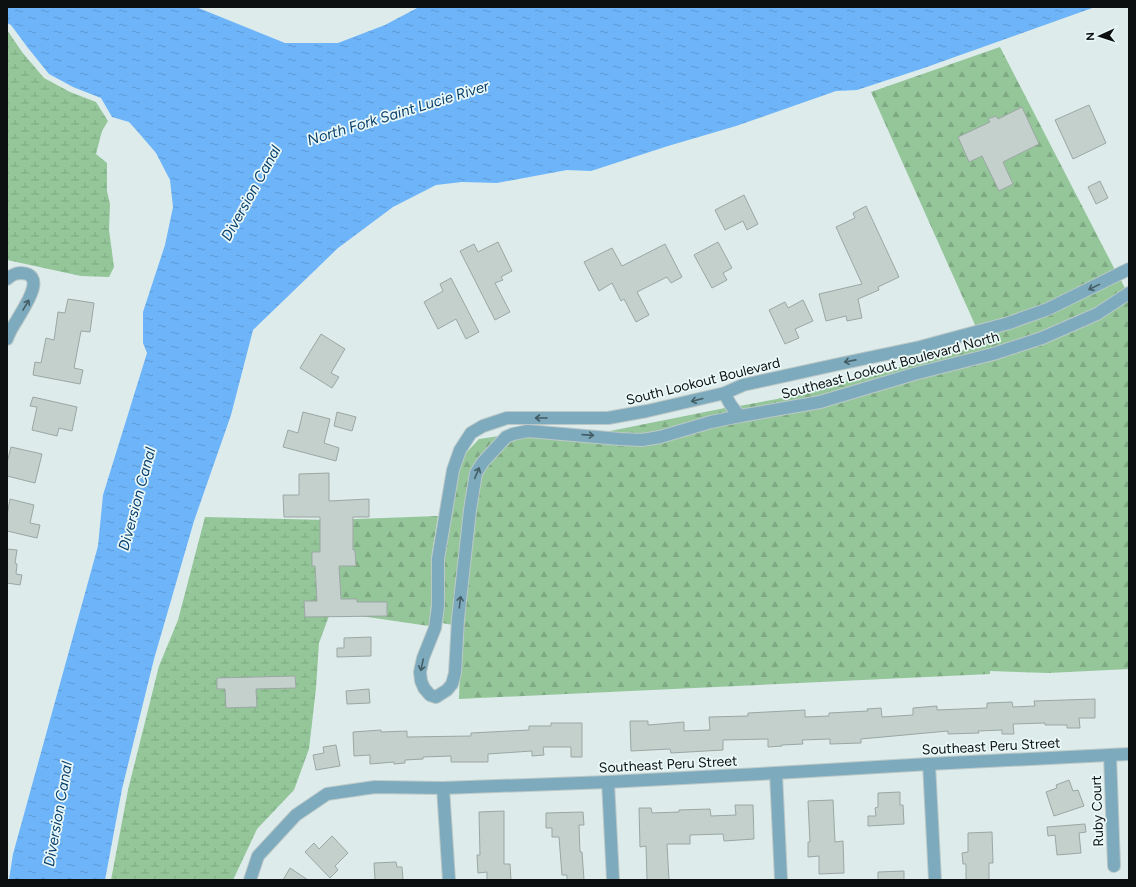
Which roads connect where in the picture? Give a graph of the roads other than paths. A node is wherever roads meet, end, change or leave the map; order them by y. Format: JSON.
{"nodes":[{"id":1,"x":1129,"y":269,"type":"edge"},
{"id":2,"x":7,"y":279,"type":"edge"},
{"id":3,"x":1129,"y":293,"type":"edge"},
{"id":4,"x":7,"y":339,"type":"edge"},
{"id":5,"x":725,"y":393,"type":"junction"},
{"id":6,"x":740,"y":416,"type":"junction"},
{"id":7,"x":501,"y":420,"type":"junction"},
{"id":8,"x":506,"y":437,"type":"junction"},
{"id":9,"x":435,"y":628,"type":"junction"},
{"id":10,"x":457,"y":631,"type":"junction"},
{"id":11,"x":1129,"y":754,"type":"edge"},
{"id":12,"x":1110,"y":755,"type":"junction"},
{"id":13,"x":929,"y":764,"type":"junction"},
{"id":14,"x":776,"y":774,"type":"junction"},
{"id":15,"x":608,"y":782,"type":"junction"},
{"id":16,"x":444,"y":788,"type":"junction"},
{"id":17,"x":1114,"y":866,"type":"dead end"},
{"id":18,"x":250,"y":880,"type":"edge"},
{"id":19,"x":449,"y":880,"type":"edge"},
{"id":20,"x":613,"y":880,"type":"edge"},
{"id":21,"x":780,"y":880,"type":"edge"},
{"id":22,"x":935,"y":880,"type":"edge"}],
"edges":[{"from":1,"to":5,"type":"street","name":"South Lookout Boulevard","one_way":true},
{"from":4,"to":2,"type":"street","one_way":true},
{"from":3,"to":6,"type":"street","name":"Southeast Lookout Boulevard North"},
{"from":5,"to":6,"type":"street"},
{"from":5,"to":7,"type":"street","name":"South Lookout Boulevard","one_way":true},
{"from":8,"to":6,"type":"street","name":"Southeast Lookout Boulevard North","one_way":true},
{"from":7,"to":8,"type":"street"},
{"from":7,"to":9,"type":"street","name":"South Lookout Boulevard"},
{"from":10,"to":8,"type":"street","name":"Southeast Lookout Boulevard North","one_way":true},
{"from":9,"to":10,"type":"street"},
{"from":9,"to":10,"type":"street","name":"Southeast Lookout Boulevard North","one_way":true},
{"from":11,"to":12,"type":"street","name":"Southeast Peru Street"},
{"from":12,"to":13,"type":"street","name":"Southeast Peru Street"},
{"from":12,"to":17,"type":"street","name":"Ruby Court"},
{"from":13,"to":14,"type":"street","name":"Southeast Peru Street"},
{"from":13,"to":22,"type":"street"},
{"from":14,"to":15,"type":"street","name":"Southeast Peru Street"},
{"from":14,"to":21,"type":"street"},
{"from":15,"to":16,"type":"street","name":"Southeast Peru Street"},
{"from":15,"to":20,"type":"street"},
{"from":16,"to":18,"type":"street","name":"Southeast Peru Street"},
{"from":16,"to":19,"type":"street"}]}
